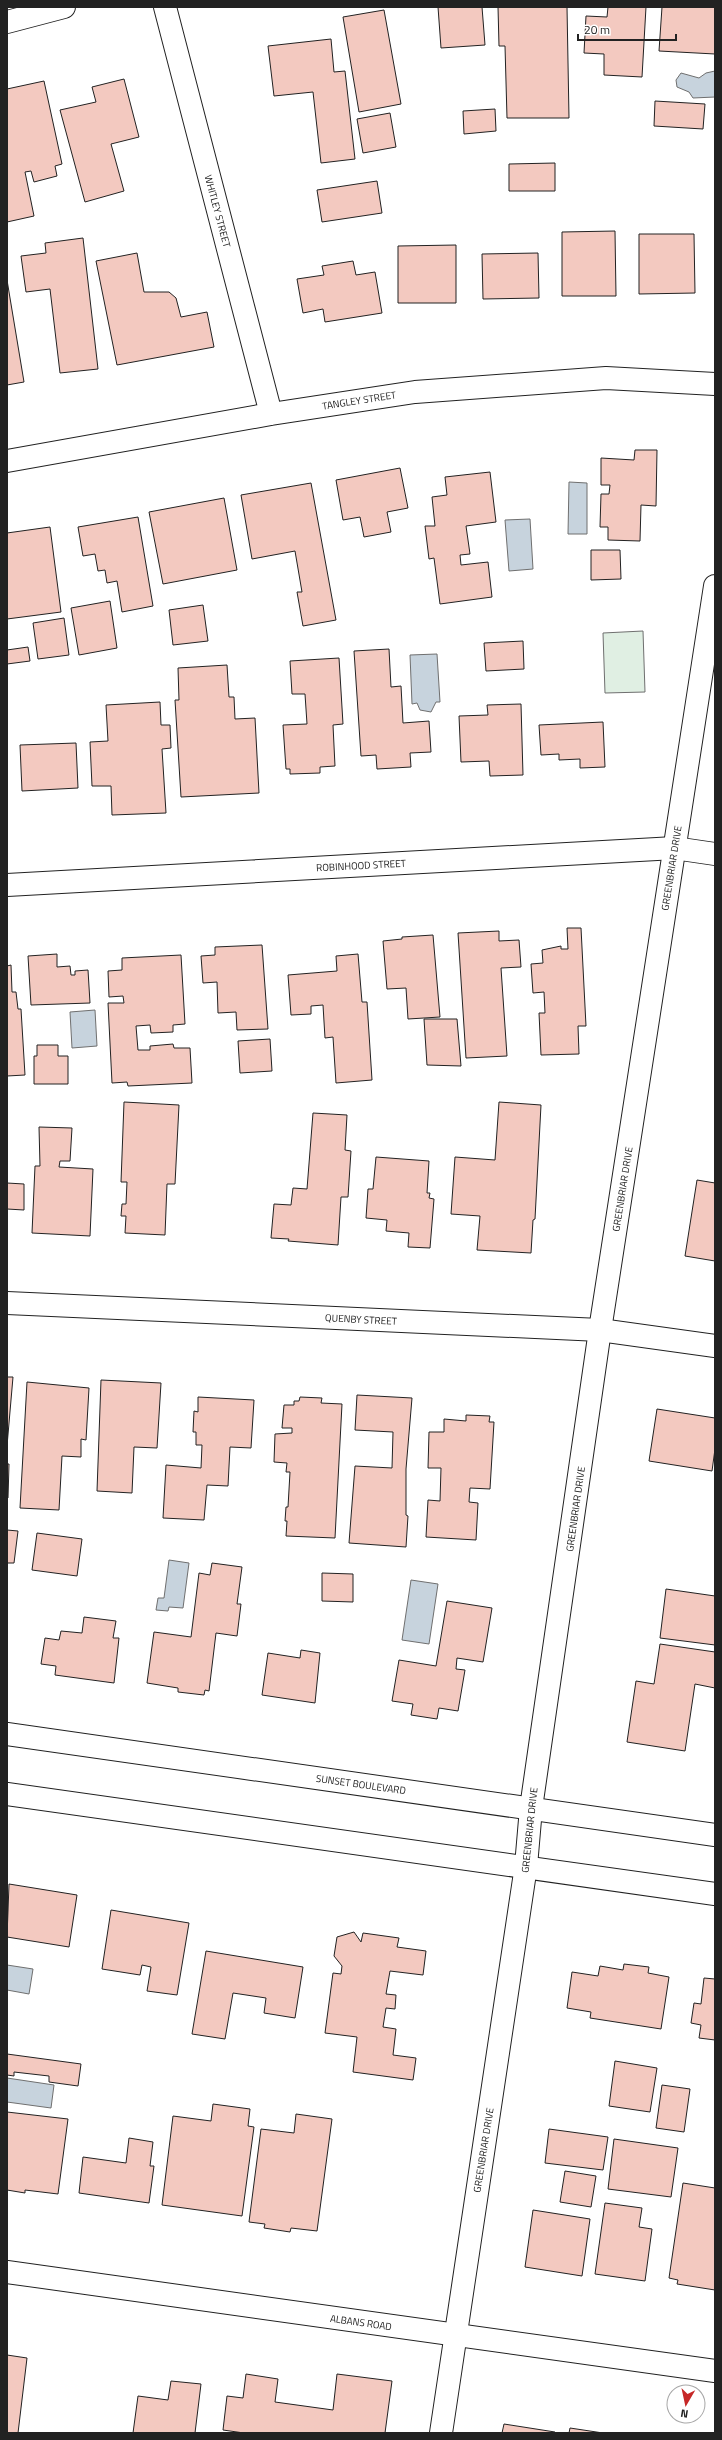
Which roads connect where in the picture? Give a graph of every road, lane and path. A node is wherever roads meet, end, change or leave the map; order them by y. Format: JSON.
{"nodes":[{"id":1,"x":64,"y":7,"type":"edge"},
{"id":2,"x":165,"y":7,"type":"edge"},
{"id":3,"x":7,"y":22,"type":"edge"},
{"id":4,"x":715,"y":384,"type":"edge"},
{"id":5,"x":271,"y":414,"type":"junction"},
{"id":6,"x":7,"y":461,"type":"edge"},
{"id":7,"x":715,"y":586,"type":"edge"},
{"id":8,"x":674,"y":848,"type":"junction"},
{"id":9,"x":715,"y":854,"type":"edge"},
{"id":10,"x":7,"y":885,"type":"edge"},
{"id":11,"x":7,"y":1303,"type":"edge"},
{"id":12,"x":600,"y":1330,"type":"junction"},
{"id":13,"x":715,"y":1346,"type":"edge"},
{"id":14,"x":7,"y":1734,"type":"edge"},
{"id":15,"x":7,"y":1794,"type":"edge"},
{"id":16,"x":531,"y":1808,"type":"junction"},
{"id":17,"x":715,"y":1835,"type":"edge"},
{"id":18,"x":526,"y":1866,"type":"junction"},
{"id":19,"x":715,"y":1894,"type":"edge"},
{"id":20,"x":7,"y":2272,"type":"edge"},
{"id":21,"x":455,"y":2335,"type":"junction"},
{"id":22,"x":715,"y":2371,"type":"edge"},
{"id":23,"x":441,"y":2433,"type":"edge"}],
"edges":[{"from":1,"to":3,"type":"street"},
{"from":2,"to":5,"type":"street","name":"WHITLEY STREET"},
{"from":4,"to":5,"type":"street","name":"TANGLEY STREET"},
{"from":5,"to":6,"type":"street","name":"TANGLEY STREET"},
{"from":7,"to":8,"type":"street","name":"GREENBRIAR DRIVE"},
{"from":8,"to":9,"type":"street","name":"ROBINHOOD STREET"},
{"from":8,"to":10,"type":"street","name":"ROBINHOOD STREET"},
{"from":8,"to":12,"type":"street","name":"GREENBRIAR DRIVE"},
{"from":11,"to":12,"type":"street","name":"QUENBY STREET"},
{"from":12,"to":13,"type":"street","name":"QUENBY STREET"},
{"from":12,"to":16,"type":"street","name":"GREENBRIAR DRIVE"},
{"from":14,"to":16,"type":"street","name":"SUNSET BOULEVARD"},
{"from":15,"to":18,"type":"street"},
{"from":16,"to":17,"type":"street","name":"SUNSET BOULEVARD"},
{"from":16,"to":18,"type":"street","name":"GREENBRIAR DRIVE"},
{"from":18,"to":19,"type":"street"},
{"from":18,"to":21,"type":"street","name":"GREENBRIAR DRIVE"},
{"from":20,"to":21,"type":"street","name":"ALBANS ROAD"},
{"from":21,"to":22,"type":"street","name":"ALBANS ROAD"},
{"from":21,"to":23,"type":"street","name":"GREENBRIAR DRIVE"}]}
